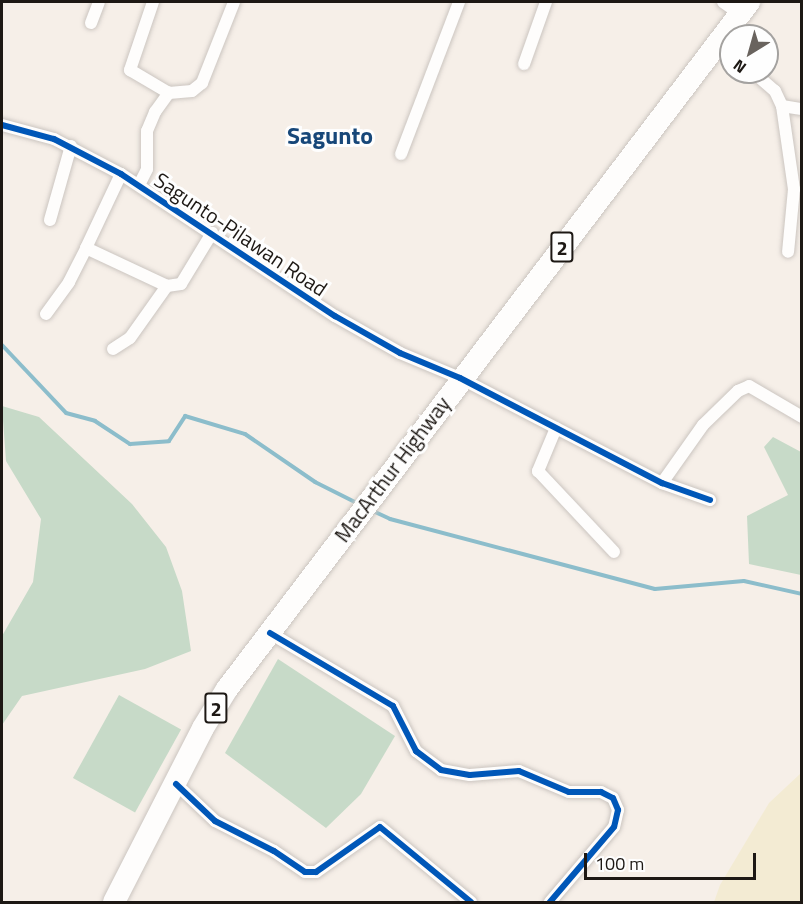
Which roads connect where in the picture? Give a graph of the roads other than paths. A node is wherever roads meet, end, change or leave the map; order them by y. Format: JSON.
{"nodes":[{"id":1,"x":99,"y":2,"type":"edge"},
{"id":2,"x":153,"y":2,"type":"edge"},
{"id":3,"x":234,"y":2,"type":"edge"},
{"id":4,"x":459,"y":2,"type":"edge"},
{"id":5,"x":546,"y":2,"type":"edge"},
{"id":6,"x":737,"y":6,"type":"edge"},
{"id":7,"x":91,"y":23,"type":"dead end"},
{"id":8,"x":732,"y":24,"type":"edge"},
{"id":9,"x":719,"y":55,"type":"edge"},
{"id":10,"x":524,"y":64,"type":"dead end"},
{"id":11,"x":767,"y":84,"type":"edge"},
{"id":12,"x":169,"y":93,"type":"junction"},
{"id":13,"x":782,"y":106,"type":"junction"},
{"id":14,"x":801,"y":109,"type":"edge"},
{"id":15,"x":2,"y":124,"type":"edge"},
{"id":16,"x":71,"y":146,"type":"junction"},
{"id":17,"x":401,"y":154,"type":"dead end"},
{"id":18,"x":121,"y":174,"type":"junction"},
{"id":19,"x":139,"y":185,"type":"junction"},
{"id":20,"x":50,"y":220,"type":"dead end"},
{"id":21,"x":212,"y":233,"type":"junction"},
{"id":22,"x":86,"y":248,"type":"junction"},
{"id":23,"x":788,"y":252,"type":"dead end"},
{"id":24,"x":166,"y":286,"type":"junction"},
{"id":25,"x":46,"y":314,"type":"dead end"},
{"id":26,"x":113,"y":349,"type":"dead end"},
{"id":27,"x":460,"y":378,"type":"junction"},
{"id":28,"x":801,"y":417,"type":"edge"},
{"id":29,"x":556,"y":428,"type":"junction"},
{"id":30,"x":662,"y":483,"type":"junction"},
{"id":31,"x":710,"y":500,"type":"dead end"},
{"id":32,"x":615,"y":552,"type":"dead end"},
{"id":33,"x":270,"y":633,"type":"junction"},
{"id":34,"x":176,"y":784,"type":"junction"},
{"id":35,"x":114,"y":903,"type":"edge"},
{"id":36,"x":471,"y":903,"type":"edge"},
{"id":37,"x":550,"y":903,"type":"edge"}],
"edges":[{"from":1,"to":7,"type":"street"},
{"from":2,"to":12,"type":"street"},
{"from":3,"to":12,"type":"street"},
{"from":4,"to":17,"type":"street"},
{"from":5,"to":10,"type":"street"},
{"from":6,"to":8,"type":"highway","name":"MacArthur Highway","number":"2"},
{"from":9,"to":27,"type":"highway","name":"MacArthur Highway","number":"2"},
{"from":11,"to":13,"type":"street"},
{"from":12,"to":19,"type":"street"},
{"from":13,"to":14,"type":"street"},
{"from":13,"to":23,"type":"street"},
{"from":15,"to":16,"type":"street","name":"Sagunto-Pilawan Road"},
{"from":16,"to":18,"type":"street","name":"Sagunto-Pilawan Road"},
{"from":16,"to":20,"type":"street"},
{"from":18,"to":19,"type":"street","name":"Sagunto-Pilawan Road"},
{"from":18,"to":22,"type":"street"},
{"from":19,"to":21,"type":"street","name":"Sagunto-Pilawan Road"},
{"from":21,"to":24,"type":"street"},
{"from":21,"to":27,"type":"street","name":"Sagunto-Pilawan Road"},
{"from":22,"to":24,"type":"street"},
{"from":22,"to":25,"type":"street"},
{"from":24,"to":26,"type":"street"},
{"from":27,"to":29,"type":"street","name":"Sagunto-Pilawan Road"},
{"from":27,"to":33,"type":"highway","name":"MacArthur Highway","number":"2"},
{"from":28,"to":30,"type":"street"},
{"from":29,"to":30,"type":"street","name":"Sagunto-Pilawan Road"},
{"from":29,"to":32,"type":"street"},
{"from":30,"to":31,"type":"street","name":"Sagunto-Pilawan Road"},
{"from":33,"to":34,"type":"highway","name":"MacArthur Highway","number":"2"},
{"from":33,"to":37,"type":"street"},
{"from":34,"to":35,"type":"highway","name":"MacArthur Highway","number":"2"},
{"from":34,"to":36,"type":"street"}]}
